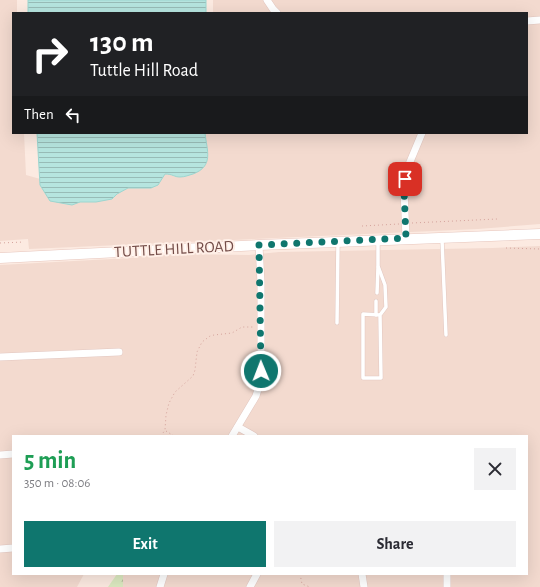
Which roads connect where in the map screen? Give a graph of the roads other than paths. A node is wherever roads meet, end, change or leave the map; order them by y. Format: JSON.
{"nodes":[{"id":1,"x":267,"y":0,"type":"edge"},
{"id":2,"x":276,"y":12,"type":"edge"},
{"id":3,"x":528,"y":20,"type":"edge"},
{"id":4,"x":540,"y":20,"type":"edge"},
{"id":5,"x":422,"y":134,"type":"edge"},
{"id":6,"x":540,"y":234,"type":"edge"},
{"id":7,"x":442,"y":237,"type":"junction"},
{"id":8,"x":406,"y":238,"type":"junction"},
{"id":9,"x":378,"y":240,"type":"junction"},
{"id":10,"x":338,"y":242,"type":"junction"},
{"id":11,"x":259,"y":245,"type":"junction"},
{"id":12,"x":0,"y":258,"type":"edge"},
{"id":13,"x":378,"y":266,"type":"junction"},
{"id":14,"x":377,"y":293,"type":"dead end"},
{"id":15,"x":376,"y":301,"type":"dead end"},
{"id":16,"x":378,"y":315,"type":"junction"},
{"id":17,"x":337,"y":323,"type":"dead end"},
{"id":18,"x":446,"y":335,"type":"dead end"},
{"id":19,"x":119,"y":352,"type":"dead end"},
{"id":20,"x":0,"y":357,"type":"edge"},
{"id":21,"x":238,"y":427,"type":"junction"},
{"id":22,"x":233,"y":435,"type":"edge"},
{"id":23,"x":252,"y":435,"type":"edge"},
{"id":24,"x":12,"y":454,"type":"edge"},
{"id":25,"x":0,"y":455,"type":"edge"},
{"id":26,"x":12,"y":548,"type":"edge"},
{"id":27,"x":0,"y":549,"type":"edge"},
{"id":28,"x":164,"y":575,"type":"edge"},
{"id":29,"x":256,"y":575,"type":"edge"},
{"id":30,"x":362,"y":575,"type":"edge"},
{"id":31,"x":447,"y":575,"type":"edge"},
{"id":32,"x":160,"y":587,"type":"edge"},
{"id":33,"x":250,"y":587,"type":"edge"},
{"id":34,"x":364,"y":587,"type":"edge"},
{"id":35,"x":447,"y":587,"type":"edge"}],
"edges":[{"from":1,"to":2,"type":"street"},
{"from":3,"to":4,"type":"street"},
{"from":5,"to":8,"type":"street"},
{"from":6,"to":7,"type":"main road","name":"TUTTLE HILL ROAD"},
{"from":7,"to":8,"type":"main road","name":"TUTTLE HILL ROAD"},
{"from":7,"to":18,"type":"lane"},
{"from":8,"to":9,"type":"main road","name":"TUTTLE HILL ROAD"},
{"from":9,"to":10,"type":"main road","name":"TUTTLE HILL ROAD"},
{"from":9,"to":13,"type":"lane"},
{"from":10,"to":11,"type":"main road","name":"TUTTLE HILL ROAD"},
{"from":10,"to":17,"type":"lane"},
{"from":11,"to":12,"type":"main road","name":"TUTTLE HILL ROAD"},
{"from":11,"to":21,"type":"street"},
{"from":13,"to":14,"type":"lane"},
{"from":13,"to":16,"type":"lane"},
{"from":15,"to":16,"type":"lane"},
{"from":16,"to":16,"type":"lane"},
{"from":19,"to":20,"type":"street"},
{"from":21,"to":22,"type":"street"},
{"from":21,"to":23,"type":"street"},
{"from":24,"to":25,"type":"street"},
{"from":26,"to":27,"type":"street"},
{"from":28,"to":32,"type":"street"},
{"from":29,"to":33,"type":"street"},
{"from":30,"to":34,"type":"street"},
{"from":31,"to":35,"type":"street"}]}
